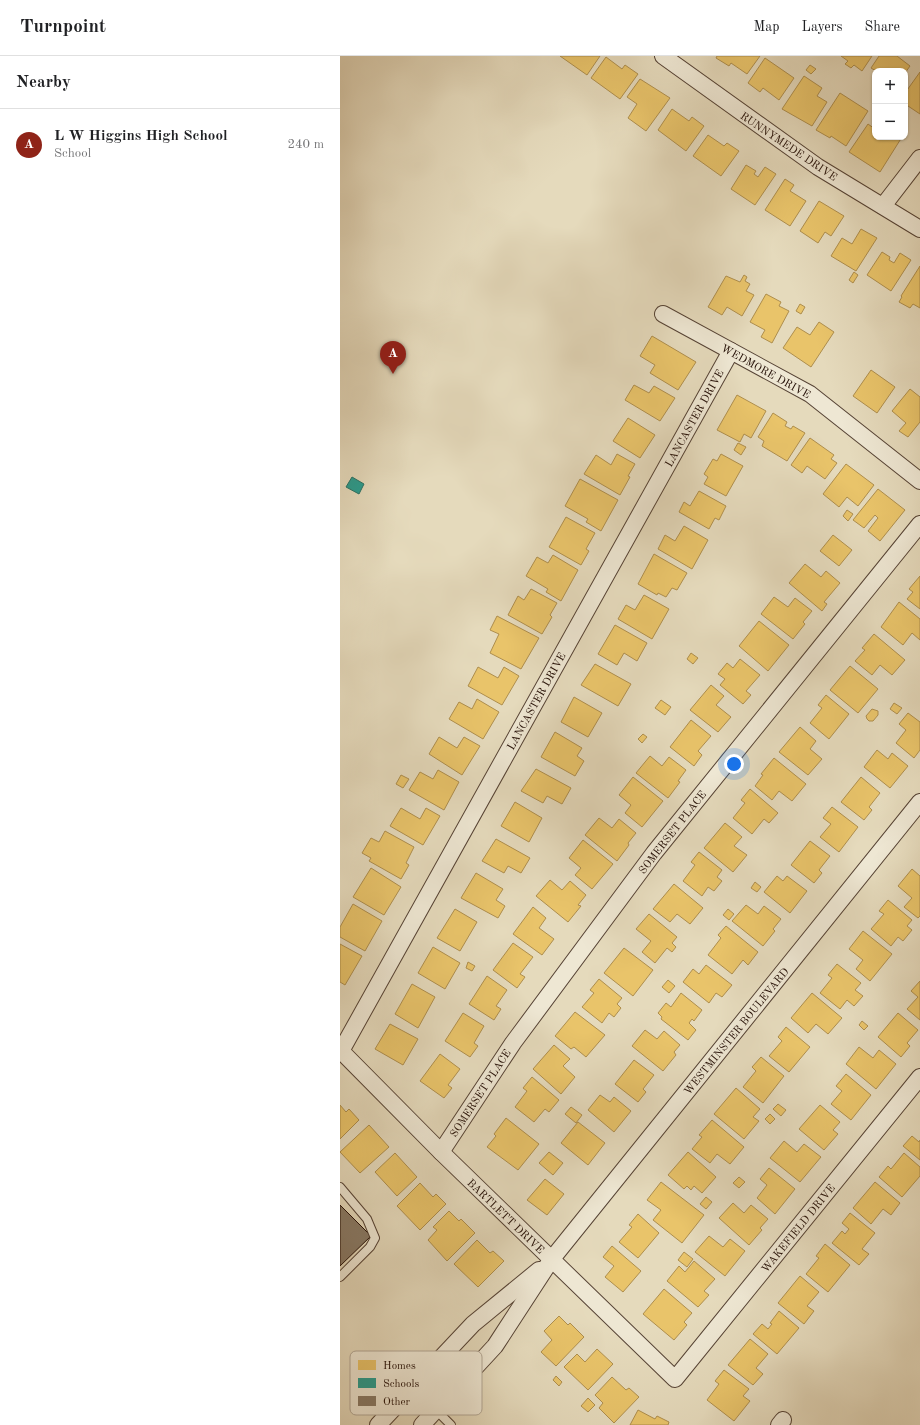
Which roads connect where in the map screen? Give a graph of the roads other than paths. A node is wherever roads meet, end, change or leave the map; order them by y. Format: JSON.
{"nodes":[{"id":1,"x":662,"y":56,"type":"edge"},
{"id":2,"x":920,"y":158,"type":"edge"},
{"id":3,"x":883,"y":206,"type":"junction"},
{"id":4,"x":920,"y":229,"type":"edge"},
{"id":5,"x":663,"y":314,"type":"dead end"},
{"id":6,"x":732,"y":351,"type":"junction"},
{"id":7,"x":920,"y":481,"type":"edge"},
{"id":8,"x":920,"y":524,"type":"edge"},
{"id":9,"x":920,"y":802,"type":"edge"},
{"id":10,"x":341,"y":1050,"type":"edge"},
{"id":11,"x":920,"y":1077,"type":"edge"},
{"id":12,"x":441,"y":1152,"type":"junction"},
{"id":13,"x":340,"y":1187,"type":"edge"},
{"id":14,"x":551,"y":1260,"type":"junction"},
{"id":15,"x":340,"y":1277,"type":"edge"},
{"id":16,"x":448,"y":1351,"type":"edge"},
{"id":17,"x":482,"y":1360,"type":"edge"},
{"id":18,"x":674,"y":1379,"type":"joint"},
{"id":19,"x":387,"y":1415,"type":"edge"},
{"id":20,"x":431,"y":1415,"type":"edge"},
{"id":21,"x":441,"y":1415,"type":"edge"},
{"id":22,"x":378,"y":1425,"type":"edge"},
{"id":23,"x":422,"y":1425,"type":"edge"},
{"id":24,"x":451,"y":1425,"type":"edge"}],
"edges":[{"from":1,"to":3,"type":"street","name":"RUNNYMEDE DRIVE"},
{"from":2,"to":3,"type":"street"},
{"from":3,"to":4,"type":"street","name":"RUNNYMEDE DRIVE"},
{"from":5,"to":6,"type":"street","name":"WEDMORE DRIVE"},
{"from":6,"to":7,"type":"street","name":"WEDMORE DRIVE"},
{"from":6,"to":10,"type":"street","name":"LANCASTER DRIVE"},
{"from":8,"to":12,"type":"street","name":"SOMERSET PLACE"},
{"from":9,"to":14,"type":"street","name":"WESTMINSTER BOULEVARD"},
{"from":10,"to":12,"type":"street","name":"BARTLETT DRIVE"},
{"from":11,"to":18,"type":"street","name":"WAKEFIELD DRIVE"},
{"from":12,"to":14,"type":"street","name":"BARTLETT DRIVE"},
{"from":13,"to":15,"type":"lane"},
{"from":14,"to":16,"type":"street","name":"WESTMINSTER BOULEVARD"},
{"from":14,"to":17,"type":"street","name":"WESTMINSTER BOULEVARD"},
{"from":14,"to":18,"type":"street","name":"BARTLETT DRIVE"},
{"from":19,"to":22,"type":"street","name":"WESTMINSTER BOULEVARD"},
{"from":20,"to":23,"type":"street","name":"WESTMINSTER BOULEVARD"},
{"from":21,"to":24,"type":"lane"}]}
